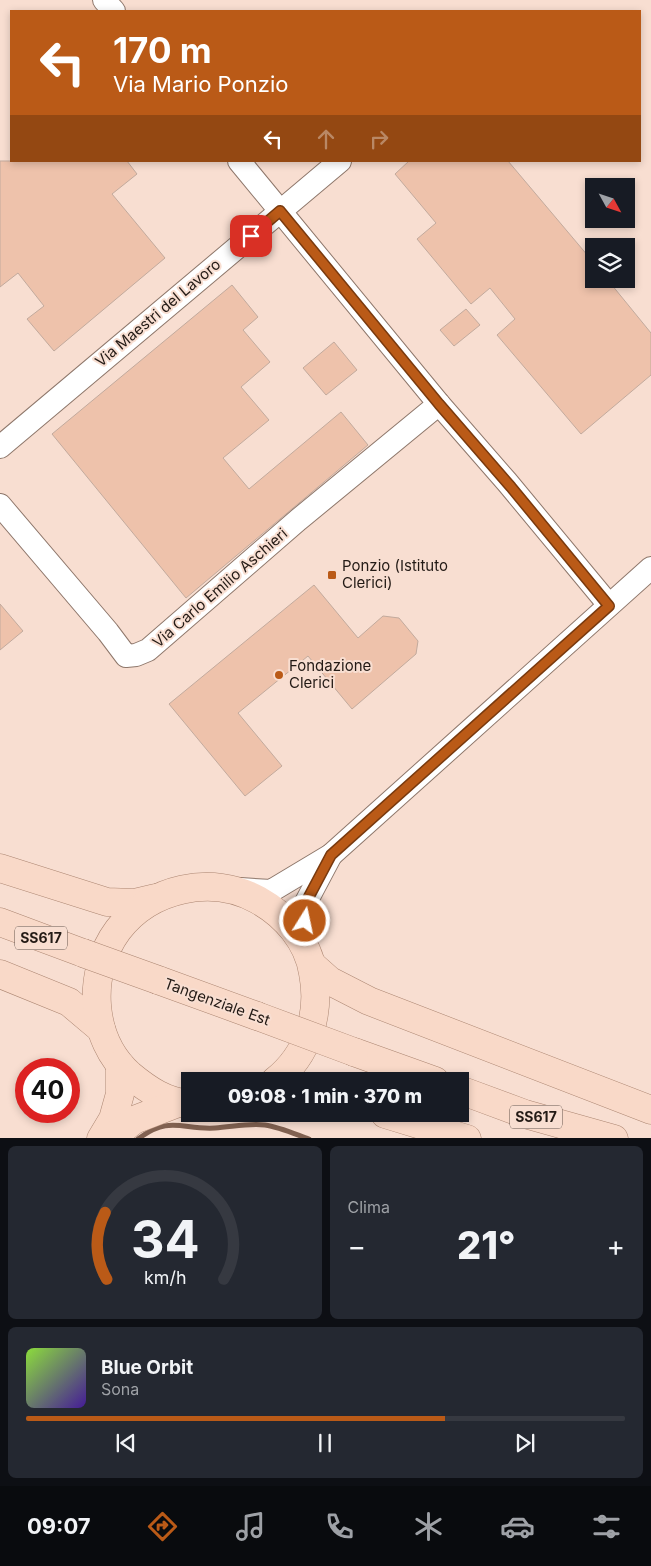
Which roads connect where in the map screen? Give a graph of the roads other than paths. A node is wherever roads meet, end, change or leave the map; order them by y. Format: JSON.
{"nodes":[{"id":1,"x":104,"y":0,"type":"edge"},
{"id":2,"x":113,"y":10,"type":"edge"},
{"id":3,"x":240,"y":162,"type":"edge"},
{"id":4,"x":339,"y":162,"type":"edge"},
{"id":5,"x":280,"y":211,"type":"junction"},
{"id":6,"x":439,"y":404,"type":"junction"},
{"id":7,"x":0,"y":447,"type":"edge"},
{"id":8,"x":0,"y":505,"type":"edge"},
{"id":9,"x":651,"y":568,"type":"edge"},
{"id":10,"x":609,"y":606,"type":"junction"},
{"id":11,"x":331,"y":855,"type":"junction"},
{"id":12,"x":0,"y":868,"type":"edge"},
{"id":13,"x":219,"y":887,"type":"junction"},
{"id":14,"x":158,"y":897,"type":"junction"},
{"id":15,"x":0,"y":922,"type":"edge"},
{"id":16,"x":309,"y":957,"type":"junction"},
{"id":17,"x":0,"y":974,"type":"edge"},
{"id":18,"x":101,"y":1029,"type":"junction"},
{"id":19,"x":120,"y":1065,"type":"junction"},
{"id":20,"x":286,"y":1072,"type":"edge"},
{"id":21,"x":410,"y":1072,"type":"edge"},
{"id":22,"x":469,"y":1093,"type":"edge"},
{"id":23,"x":181,"y":1103,"type":"edge"},
{"id":24,"x":181,"y":1105,"type":"edge"},
{"id":25,"x":651,"y":1110,"type":"edge"},
{"id":26,"x":413,"y":1122,"type":"edge"},
{"id":27,"x":101,"y":1138,"type":"edge"},
{"id":28,"x":110,"y":1138,"type":"edge"},
{"id":29,"x":468,"y":1138,"type":"edge"},
{"id":30,"x":614,"y":1138,"type":"edge"}],
"edges":[{"from":1,"to":2,"type":"street"},
{"from":3,"to":5,"type":"street"},
{"from":4,"to":5,"type":"street","name":"Via Maestri del Lavoro"},
{"from":5,"to":6,"type":"street"},
{"from":5,"to":7,"type":"street","name":"Via Maestri del Lavoro"},
{"from":6,"to":8,"type":"street","name":"Via Carlo Emilio Aschieri"},
{"from":6,"to":10,"type":"street"},
{"from":9,"to":10,"type":"street"},
{"from":10,"to":11,"type":"street"},
{"from":11,"to":13,"type":"street"},
{"from":11,"to":16,"type":"street"},
{"from":12,"to":14,"type":"main road"},
{"from":13,"to":14,"type":"main road"},
{"from":13,"to":16,"type":"main road"},
{"from":14,"to":18,"type":"main road"},
{"from":15,"to":21,"type":"main road","name":"Tangenziale Est","number":"SS617","bridge":true},
{"from":16,"to":20,"type":"main road"},
{"from":16,"to":25,"type":"main road"},
{"from":17,"to":18,"type":"main road"},
{"from":18,"to":19,"type":"main road"},
{"from":19,"to":23,"type":"main road"},
{"from":19,"to":27,"type":"main road"},
{"from":22,"to":30,"type":"main road","number":"SS617"},
{"from":24,"to":28,"type":"main road"},
{"from":26,"to":29,"type":"main road"}]}
